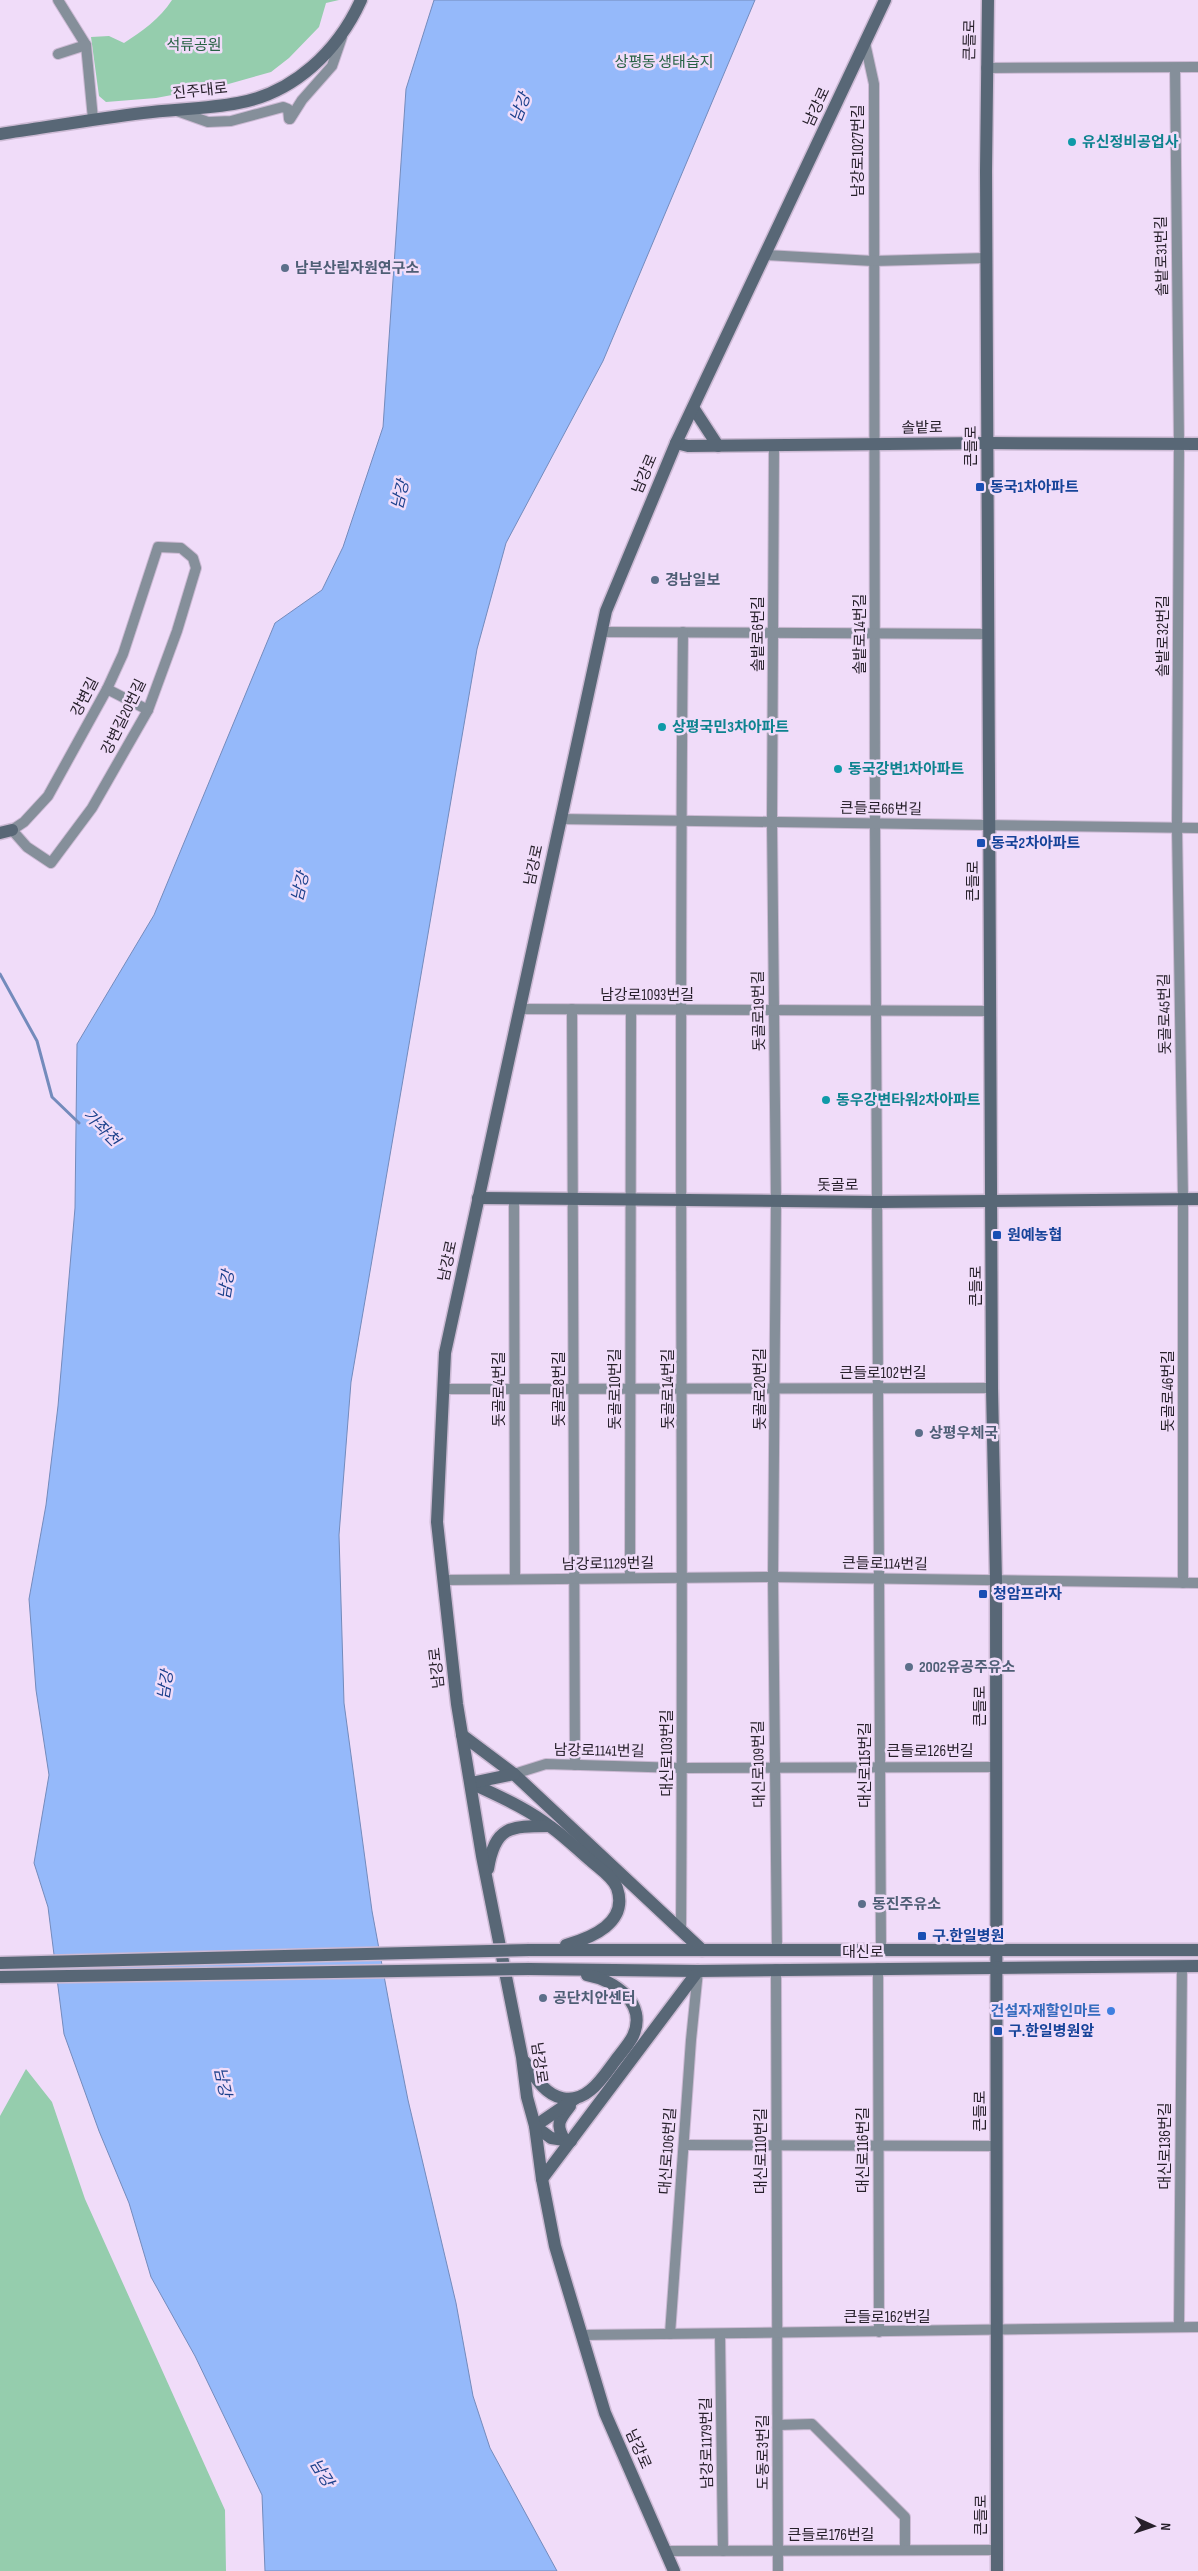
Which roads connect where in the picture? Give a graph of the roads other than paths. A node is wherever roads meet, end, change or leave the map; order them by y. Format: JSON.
{"nodes":[{"id":1,"x":58,"y":0,"type":"edge"},
{"id":2,"x":354,"y":0,"type":"edge"},
{"id":3,"x":361,"y":0,"type":"edge"},
{"id":4,"x":886,"y":0,"type":"edge"},
{"id":5,"x":988,"y":0,"type":"edge"},
{"id":6,"x":346,"y":29,"type":"junction"},
{"id":7,"x":865,"y":43,"type":"junction"},
{"id":8,"x":86,"y":46,"type":"junction"},
{"id":9,"x":58,"y":54,"type":"dead end"},
{"id":10,"x":1198,"y":67,"type":"edge"},
{"id":11,"x":986,"y":68,"type":"junction"},
{"id":12,"x":1175,"y":68,"type":"junction"},
{"id":13,"x":173,"y":110,"type":"junction"},
{"id":14,"x":94,"y":119,"type":"junction"},
{"id":15,"x":0,"y":134,"type":"edge"},
{"id":16,"x":766,"y":255,"type":"junction"},
{"id":17,"x":986,"y":258,"type":"junction"},
{"id":18,"x":872,"y":261,"type":"junction"},
{"id":19,"x":694,"y":409,"type":"junction"},
{"id":20,"x":676,"y":443,"type":"junction"},
{"id":21,"x":987,"y":443,"type":"junction"},
{"id":22,"x":1179,"y":444,"type":"junction"},
{"id":23,"x":1198,"y":444,"type":"edge"},
{"id":24,"x":873,"y":445,"type":"junction"},
{"id":25,"x":718,"y":446,"type":"junction"},
{"id":26,"x":774,"y":446,"type":"junction"},
{"id":27,"x":158,"y":547,"type":"joint"},
{"id":28,"x":601,"y":632,"type":"junction"},
{"id":29,"x":683,"y":632,"type":"junction"},
{"id":30,"x":773,"y":633,"type":"junction"},
{"id":31,"x":875,"y":633,"type":"junction"},
{"id":32,"x":988,"y":634,"type":"junction"},
{"id":33,"x":107,"y":689,"type":"junction"},
{"id":34,"x":148,"y":710,"type":"junction"},
{"id":35,"x":560,"y":819,"type":"junction"},
{"id":36,"x":681,"y":820,"type":"junction"},
{"id":37,"x":772,"y":822,"type":"junction"},
{"id":38,"x":875,"y":824,"type":"junction"},
{"id":39,"x":989,"y":827,"type":"junction"},
{"id":40,"x":1177,"y":828,"type":"junction"},
{"id":41,"x":1198,"y":828,"type":"edge"},
{"id":42,"x":6,"y":831,"type":"edge"},
{"id":43,"x":520,"y":1009,"type":"junction"},
{"id":44,"x":572,"y":1010,"type":"junction"},
{"id":45,"x":630,"y":1010,"type":"junction"},
{"id":46,"x":682,"y":1010,"type":"junction"},
{"id":47,"x":774,"y":1010,"type":"junction"},
{"id":48,"x":876,"y":1010,"type":"junction"},
{"id":49,"x":990,"y":1011,"type":"junction"},
{"id":50,"x":478,"y":1198,"type":"junction"},
{"id":51,"x":514,"y":1198,"type":"junction"},
{"id":52,"x":573,"y":1199,"type":"junction"},
{"id":53,"x":630,"y":1199,"type":"junction"},
{"id":54,"x":1183,"y":1199,"type":"junction"},
{"id":55,"x":1198,"y":1199,"type":"edge"},
{"id":56,"x":682,"y":1200,"type":"junction"},
{"id":57,"x":776,"y":1201,"type":"junction"},
{"id":58,"x":992,"y":1201,"type":"junction"},
{"id":59,"x":877,"y":1202,"type":"junction"},
{"id":60,"x":444,"y":1388,"type":"junction"},
{"id":61,"x":514,"y":1388,"type":"junction"},
{"id":62,"x":574,"y":1388,"type":"junction"},
{"id":63,"x":630,"y":1388,"type":"junction"},
{"id":64,"x":878,"y":1388,"type":"junction"},
{"id":65,"x":992,"y":1388,"type":"junction"},
{"id":66,"x":683,"y":1389,"type":"junction"},
{"id":67,"x":775,"y":1389,"type":"junction"},
{"id":68,"x":773,"y":1577,"type":"junction"},
{"id":69,"x":630,"y":1578,"type":"junction"},
{"id":70,"x":683,"y":1578,"type":"junction"},
{"id":71,"x":515,"y":1579,"type":"junction"},
{"id":72,"x":574,"y":1579,"type":"junction"},
{"id":73,"x":879,"y":1579,"type":"junction"},
{"id":74,"x":444,"y":1580,"type":"junction"},
{"id":75,"x":996,"y":1581,"type":"junction"},
{"id":76,"x":1183,"y":1583,"type":"junction"},
{"id":77,"x":1198,"y":1583,"type":"edge"},
{"id":78,"x":462,"y":1735,"type":"junction"},
{"id":79,"x":575,"y":1765,"type":"junction"},
{"id":80,"x":880,"y":1766,"type":"junction"},
{"id":81,"x":774,"y":1767,"type":"junction"},
{"id":82,"x":996,"y":1767,"type":"junction"},
{"id":83,"x":682,"y":1768,"type":"junction"},
{"id":84,"x":514,"y":1774,"type":"junction"},
{"id":85,"x":470,"y":1783,"type":"junction"},
{"id":86,"x":550,"y":1826,"type":"junction"},
{"id":87,"x":487,"y":1876,"type":"junction"},
{"id":88,"x":681,"y":1929,"type":"junction"},
{"id":89,"x":551,"y":1949,"type":"junction"},
{"id":90,"x":702,"y":1950,"type":"junction"},
{"id":91,"x":1198,"y":1950,"type":"edge"},
{"id":92,"x":777,"y":1951,"type":"junction"},
{"id":93,"x":881,"y":1951,"type":"junction"},
{"id":94,"x":996,"y":1951,"type":"junction"},
{"id":95,"x":0,"y":1963,"type":"edge"},
{"id":96,"x":1182,"y":1966,"type":"junction"},
{"id":97,"x":1198,"y":1966,"type":"edge"},
{"id":98,"x":995,"y":1967,"type":"junction"},
{"id":99,"x":878,"y":1968,"type":"junction"},
{"id":100,"x":776,"y":1969,"type":"junction"},
{"id":101,"x":560,"y":1970,"type":"junction"},
{"id":102,"x":698,"y":1971,"type":"junction"},
{"id":103,"x":0,"y":1977,"type":"edge"},
{"id":104,"x":522,"y":2057,"type":"junction"},
{"id":105,"x":576,"y":2098,"type":"junction"},
{"id":106,"x":535,"y":2126,"type":"junction"},
{"id":107,"x":568,"y":2141,"type":"junction"},
{"id":108,"x":684,"y":2145,"type":"junction"},
{"id":109,"x":776,"y":2145,"type":"junction"},
{"id":110,"x":878,"y":2146,"type":"junction"},
{"id":111,"x":996,"y":2146,"type":"junction"},
{"id":112,"x":542,"y":2178,"type":"junction"},
{"id":113,"x":1179,"y":2327,"type":"junction"},
{"id":114,"x":1198,"y":2327,"type":"edge"},
{"id":115,"x":998,"y":2331,"type":"junction"},
{"id":116,"x":879,"y":2332,"type":"junction"},
{"id":117,"x":777,"y":2333,"type":"junction"},
{"id":118,"x":670,"y":2334,"type":"junction"},
{"id":119,"x":720,"y":2334,"type":"junction"},
{"id":120,"x":581,"y":2335,"type":"junction"},
{"id":121,"x":778,"y":2425,"type":"junction"},
{"id":122,"x":905,"y":2550,"type":"junction"},
{"id":123,"x":997,"y":2550,"type":"junction"},
{"id":124,"x":665,"y":2551,"type":"junction"},
{"id":125,"x":723,"y":2551,"type":"junction"},
{"id":126,"x":778,"y":2551,"type":"junction"},
{"id":127,"x":674,"y":2571,"type":"edge"},
{"id":128,"x":778,"y":2571,"type":"edge"},
{"id":129,"x":997,"y":2571,"type":"edge"}],
"edges":[{"from":1,"to":8,"type":"street"},
{"from":2,"to":6,"type":"street"},
{"from":3,"to":6,"type":"street","name":"진주대로"},
{"from":4,"to":7,"type":"street","name":"남강로"},
{"from":5,"to":11,"type":"street","name":"큰들로"},
{"from":6,"to":13,"type":"street","name":"진주대로"},
{"from":6,"to":13,"type":"street"},
{"from":7,"to":16,"type":"street","name":"남강로"},
{"from":7,"to":18,"type":"street","name":"남강로1027번길"},
{"from":8,"to":9,"type":"street"},
{"from":8,"to":14,"type":"street"},
{"from":10,"to":12,"type":"street"},
{"from":11,"to":12,"type":"street"},
{"from":11,"to":17,"type":"street","name":"큰들로"},
{"from":12,"to":22,"type":"street","name":"솔밭로31번길"},
{"from":13,"to":14,"type":"street","name":"진주대로"},
{"from":14,"to":15,"type":"street","name":"진주대로"},
{"from":16,"to":18,"type":"street"},
{"from":16,"to":19,"type":"street","name":"남강로"},
{"from":17,"to":18,"type":"street"},
{"from":17,"to":21,"type":"street","name":"큰들로"},
{"from":18,"to":24,"type":"street","name":"남강로1027번길"},
{"from":19,"to":20,"type":"street","name":"남강로"},
{"from":19,"to":25,"type":"street"},
{"from":20,"to":25,"type":"street","name":"솔밭로"},
{"from":20,"to":28,"type":"street","name":"남강로"},
{"from":21,"to":22,"type":"street","name":"솔밭로"},
{"from":21,"to":24,"type":"street","name":"솔밭로"},
{"from":21,"to":32,"type":"street","name":"큰들로"},
{"from":22,"to":23,"type":"street","name":"솔밭로"},
{"from":22,"to":40,"type":"street","name":"솔밭로32번길"},
{"from":24,"to":26,"type":"street","name":"솔밭로"},
{"from":24,"to":31,"type":"street","name":"솔밭로14번길"},
{"from":25,"to":26,"type":"street","name":"솔밭로"},
{"from":26,"to":30,"type":"street","name":"솔밭로6번길"},
{"from":27,"to":33,"type":"street","name":"강변길"},
{"from":27,"to":34,"type":"street","name":"강변길20번길"},
{"from":28,"to":29,"type":"street"},
{"from":28,"to":35,"type":"street","name":"남강로"},
{"from":29,"to":30,"type":"street"},
{"from":29,"to":36,"type":"street","name":"돗골로14번길"},
{"from":30,"to":31,"type":"street"},
{"from":30,"to":37,"type":"street","name":"솔밭로6번길"},
{"from":31,"to":32,"type":"street"},
{"from":31,"to":38,"type":"street","name":"솔밭로14번길"},
{"from":32,"to":39,"type":"street","name":"큰들로"},
{"from":33,"to":34,"type":"street"},
{"from":33,"to":42,"type":"street","name":"강변길"},
{"from":34,"to":42,"type":"street","name":"강변길20번길"},
{"from":35,"to":36,"type":"street","name":"큰들로66번길"},
{"from":35,"to":43,"type":"street","name":"남강로"},
{"from":36,"to":37,"type":"street","name":"큰들로66번길"},
{"from":36,"to":46,"type":"street","name":"돗골로14번길"},
{"from":37,"to":38,"type":"street","name":"큰들로66번길"},
{"from":37,"to":47,"type":"street","name":"돗골로19번길"},
{"from":38,"to":39,"type":"street","name":"큰들로66번길"},
{"from":38,"to":48,"type":"street","name":"솔밭로14번길"},
{"from":39,"to":40,"type":"street","name":"큰들로66번길"},
{"from":39,"to":49,"type":"street","name":"큰들로"},
{"from":40,"to":41,"type":"street","name":"큰들로66번길"},
{"from":40,"to":54,"type":"street","name":"돗골로45번길"},
{"from":43,"to":44,"type":"street","name":"남강로1093번길"},
{"from":43,"to":50,"type":"street","name":"남강로"},
{"from":44,"to":45,"type":"street","name":"남강로1093번길"},
{"from":44,"to":52,"type":"street","name":"돗골로8번길"},
{"from":45,"to":46,"type":"street","name":"남강로1093번길"},
{"from":45,"to":53,"type":"street","name":"돗골로10번길"},
{"from":46,"to":47,"type":"street","name":"남강로1093번길"},
{"from":46,"to":56,"type":"street","name":"돗골로14번길"},
{"from":47,"to":48,"type":"street","name":"남강로1093번길"},
{"from":47,"to":57,"type":"street","name":"돗골로19번길"},
{"from":48,"to":49,"type":"street","name":"남강로1093번길"},
{"from":48,"to":59,"type":"street","name":"솔밭로14번길"},
{"from":49,"to":58,"type":"street","name":"큰들로"},
{"from":50,"to":51,"type":"street","name":"돗골로"},
{"from":50,"to":60,"type":"street","name":"남강로"},
{"from":51,"to":52,"type":"street","name":"돗골로"},
{"from":51,"to":61,"type":"street","name":"돗골로4번길"},
{"from":52,"to":53,"type":"street","name":"돗골로"},
{"from":52,"to":62,"type":"street","name":"돗골로8번길"},
{"from":53,"to":56,"type":"street","name":"돗골로"},
{"from":53,"to":63,"type":"street","name":"돗골로10번길"},
{"from":54,"to":55,"type":"street","name":"돗골로"},
{"from":54,"to":58,"type":"street","name":"돗골로"},
{"from":54,"to":76,"type":"street","name":"돗골로46번길"},
{"from":56,"to":57,"type":"street","name":"돗골로"},
{"from":56,"to":66,"type":"street","name":"돗골로14번길"},
{"from":57,"to":59,"type":"street","name":"돗골로"},
{"from":57,"to":67,"type":"street","name":"돗골로20번길"},
{"from":58,"to":59,"type":"street","name":"돗골로"},
{"from":58,"to":65,"type":"street","name":"큰들로"},
{"from":59,"to":64,"type":"street","name":"대신로115번길"},
{"from":60,"to":61,"type":"street","name":"큰들로102번길"},
{"from":60,"to":74,"type":"street","name":"남강로"},
{"from":61,"to":62,"type":"street","name":"큰들로102번길"},
{"from":61,"to":71,"type":"street","name":"돗골로4번길"},
{"from":62,"to":63,"type":"street","name":"큰들로102번길"},
{"from":62,"to":72,"type":"street","name":"돗골로8번길"},
{"from":63,"to":66,"type":"street","name":"큰들로102번길"},
{"from":63,"to":69,"type":"street","name":"돗골로10번길"},
{"from":64,"to":65,"type":"street","name":"큰들로102번길"},
{"from":64,"to":67,"type":"street","name":"큰들로102번길"},
{"from":64,"to":73,"type":"street","name":"대신로115번길"},
{"from":65,"to":75,"type":"street","name":"큰들로"},
{"from":66,"to":67,"type":"street","name":"큰들로102번길"},
{"from":66,"to":70,"type":"street","name":"돗골로14번길"},
{"from":67,"to":68,"type":"street","name":"돗골로20번길"},
{"from":68,"to":70,"type":"street","name":"남강로1129번길"},
{"from":68,"to":73,"type":"street","name":"큰들로114번길"},
{"from":68,"to":81,"type":"street","name":"대신로109번길"},
{"from":69,"to":70,"type":"street","name":"남강로1129번길"},
{"from":69,"to":72,"type":"street","name":"남강로1129번길"},
{"from":70,"to":83,"type":"street","name":"대신로103번길"},
{"from":71,"to":72,"type":"street","name":"남강로1129번길"},
{"from":71,"to":74,"type":"street","name":"남강로1129번길"},
{"from":72,"to":79,"type":"street","name":"돗골로8번길"},
{"from":73,"to":75,"type":"street","name":"큰들로114번길"},
{"from":73,"to":80,"type":"street","name":"대신로115번길"},
{"from":74,"to":78,"type":"street","name":"남강로"},
{"from":75,"to":76,"type":"street","name":"큰들로114번길"},
{"from":75,"to":82,"type":"street","name":"큰들로"},
{"from":76,"to":77,"type":"street","name":"큰들로114번길"},
{"from":78,"to":84,"type":"street"},
{"from":78,"to":85,"type":"street","name":"남강로"},
{"from":79,"to":83,"type":"street","name":"남강로1141번길"},
{"from":79,"to":84,"type":"street","name":"남강로1141번길"},
{"from":80,"to":81,"type":"street","name":"큰들로126번길"},
{"from":80,"to":82,"type":"street","name":"큰들로126번길"},
{"from":80,"to":93,"type":"street","name":"대신로115번길"},
{"from":81,"to":83,"type":"street","name":"남강로1141번길"},
{"from":81,"to":92,"type":"street","name":"대신로109번길"},
{"from":82,"to":94,"type":"street","name":"큰들로"},
{"from":83,"to":88,"type":"street","name":"대신로103번길"},
{"from":84,"to":85,"type":"street"},
{"from":84,"to":88,"type":"street"},
{"from":85,"to":86,"type":"street"},
{"from":85,"to":87,"type":"street","name":"남강로"},
{"from":86,"to":87,"type":"street"},
{"from":86,"to":89,"type":"street"},
{"from":87,"to":104,"type":"street","name":"남강로"},
{"from":88,"to":90,"type":"street"},
{"from":89,"to":90,"type":"street","name":"대신로"},
{"from":89,"to":95,"type":"street","name":"대신로","bridge":true},
{"from":90,"to":92,"type":"street","name":"대신로"},
{"from":91,"to":94,"type":"street","name":"대신로"},
{"from":92,"to":93,"type":"street","name":"대신로"},
{"from":93,"to":94,"type":"street","name":"대신로"},
{"from":94,"to":98,"type":"street","name":"큰들로"},
{"from":96,"to":97,"type":"street","name":"대신로"},
{"from":96,"to":98,"type":"street","name":"대신로"},
{"from":96,"to":113,"type":"street","name":"대신로136번길"},
{"from":98,"to":99,"type":"street","name":"대신로"},
{"from":98,"to":111,"type":"street","name":"큰들로"},
{"from":99,"to":100,"type":"street","name":"대신로"},
{"from":99,"to":110,"type":"street","name":"대신로116번길"},
{"from":100,"to":102,"type":"street","name":"대신로"},
{"from":100,"to":109,"type":"street","name":"대신로110번길"},
{"from":101,"to":102,"type":"street","name":"대신로"},
{"from":101,"to":103,"type":"street","name":"대신로","bridge":true},
{"from":101,"to":105,"type":"street"},
{"from":102,"to":107,"type":"street"},
{"from":102,"to":108,"type":"street","name":"대신로106번길"},
{"from":104,"to":105,"type":"street"},
{"from":104,"to":106,"type":"street","name":"남강로"},
{"from":105,"to":106,"type":"street"},
{"from":105,"to":107,"type":"street"},
{"from":106,"to":107,"type":"street"},
{"from":106,"to":112,"type":"street","name":"남강로"},
{"from":107,"to":112,"type":"street"},
{"from":108,"to":109,"type":"street"},
{"from":108,"to":118,"type":"street","name":"대신로106번길"},
{"from":109,"to":110,"type":"street"},
{"from":109,"to":117,"type":"street","name":"대신로110번길"},
{"from":110,"to":111,"type":"street"},
{"from":110,"to":116,"type":"street","name":"대신로116번길"},
{"from":111,"to":115,"type":"street","name":"큰들로"},
{"from":112,"to":120,"type":"street","name":"남강로"},
{"from":113,"to":114,"type":"street","name":"큰들로162번길"},
{"from":113,"to":115,"type":"street","name":"큰들로162번길"},
{"from":115,"to":116,"type":"street","name":"큰들로162번길"},
{"from":115,"to":123,"type":"street","name":"큰들로"},
{"from":116,"to":117,"type":"street","name":"큰들로162번길"},
{"from":117,"to":119,"type":"street"},
{"from":117,"to":121,"type":"street","name":"도동로3번길"},
{"from":118,"to":119,"type":"street"},
{"from":118,"to":120,"type":"street"},
{"from":119,"to":125,"type":"street","name":"남강로1179번길"},
{"from":120,"to":124,"type":"street","name":"남강로"},
{"from":121,"to":122,"type":"street"},
{"from":121,"to":126,"type":"street","name":"도동로3번길"},
{"from":122,"to":123,"type":"street","name":"큰들로176번길"},
{"from":122,"to":126,"type":"street","name":"큰들로176번길"},
{"from":123,"to":129,"type":"street","name":"큰들로"},
{"from":124,"to":125,"type":"street","name":"큰들로176번길"},
{"from":124,"to":127,"type":"street","name":"남강로"},
{"from":125,"to":126,"type":"street","name":"큰들로176번길"},
{"from":126,"to":128,"type":"street","name":"도동로3번길"}]}
